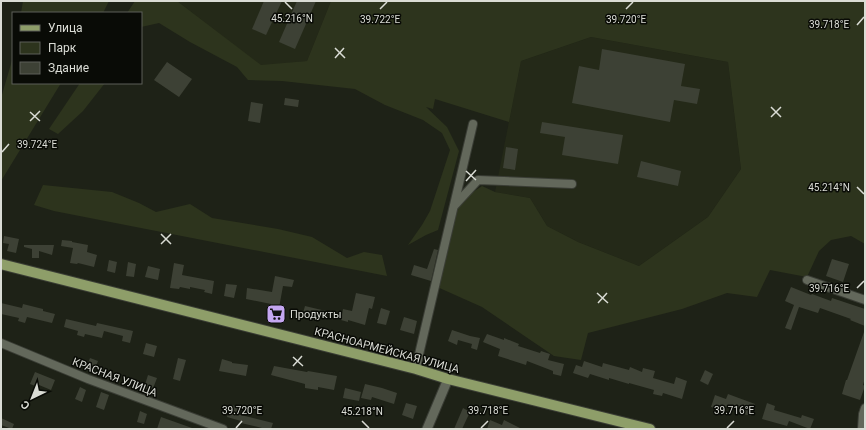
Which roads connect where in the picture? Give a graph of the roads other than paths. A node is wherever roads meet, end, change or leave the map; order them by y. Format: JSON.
{"nodes":[{"id":1,"x":473,"y":124,"type":"dead end"},
{"id":2,"x":572,"y":184,"type":"dead end"},
{"id":3,"x":454,"y":206,"type":"junction"},
{"id":4,"x":1,"y":264,"type":"edge"},
{"id":5,"x":807,"y":280,"type":"dead end"},
{"id":6,"x":865,"y":300,"type":"edge"},
{"id":7,"x":1,"y":343,"type":"edge"},
{"id":8,"x":416,"y":369,"type":"junction"},
{"id":9,"x":448,"y":379,"type":"junction"},
{"id":10,"x":865,"y":408,"type":"edge"},
{"id":11,"x":222,"y":429,"type":"edge"},
{"id":12,"x":427,"y":429,"type":"edge"},
{"id":13,"x":650,"y":429,"type":"edge"},
{"id":14,"x":862,"y":429,"type":"edge"}],
"edges":[{"from":1,"to":3,"type":"street"},
{"from":2,"to":3,"type":"street"},
{"from":3,"to":8,"type":"street"},
{"from":4,"to":8,"type":"main road","name":"КРАСНОАРМЕЙСКАЯ УЛИЦА"},
{"from":5,"to":6,"type":"street"},
{"from":7,"to":11,"type":"street","name":"КРАСНАЯ УЛИЦА"},
{"from":8,"to":9,"type":"main road","name":"КРАСНОАРМЕЙСКАЯ УЛИЦА"},
{"from":9,"to":12,"type":"street"},
{"from":9,"to":13,"type":"main road","name":"КРАСНОАРМЕЙСКАЯ УЛИЦА"},
{"from":10,"to":14,"type":"street"}]}
